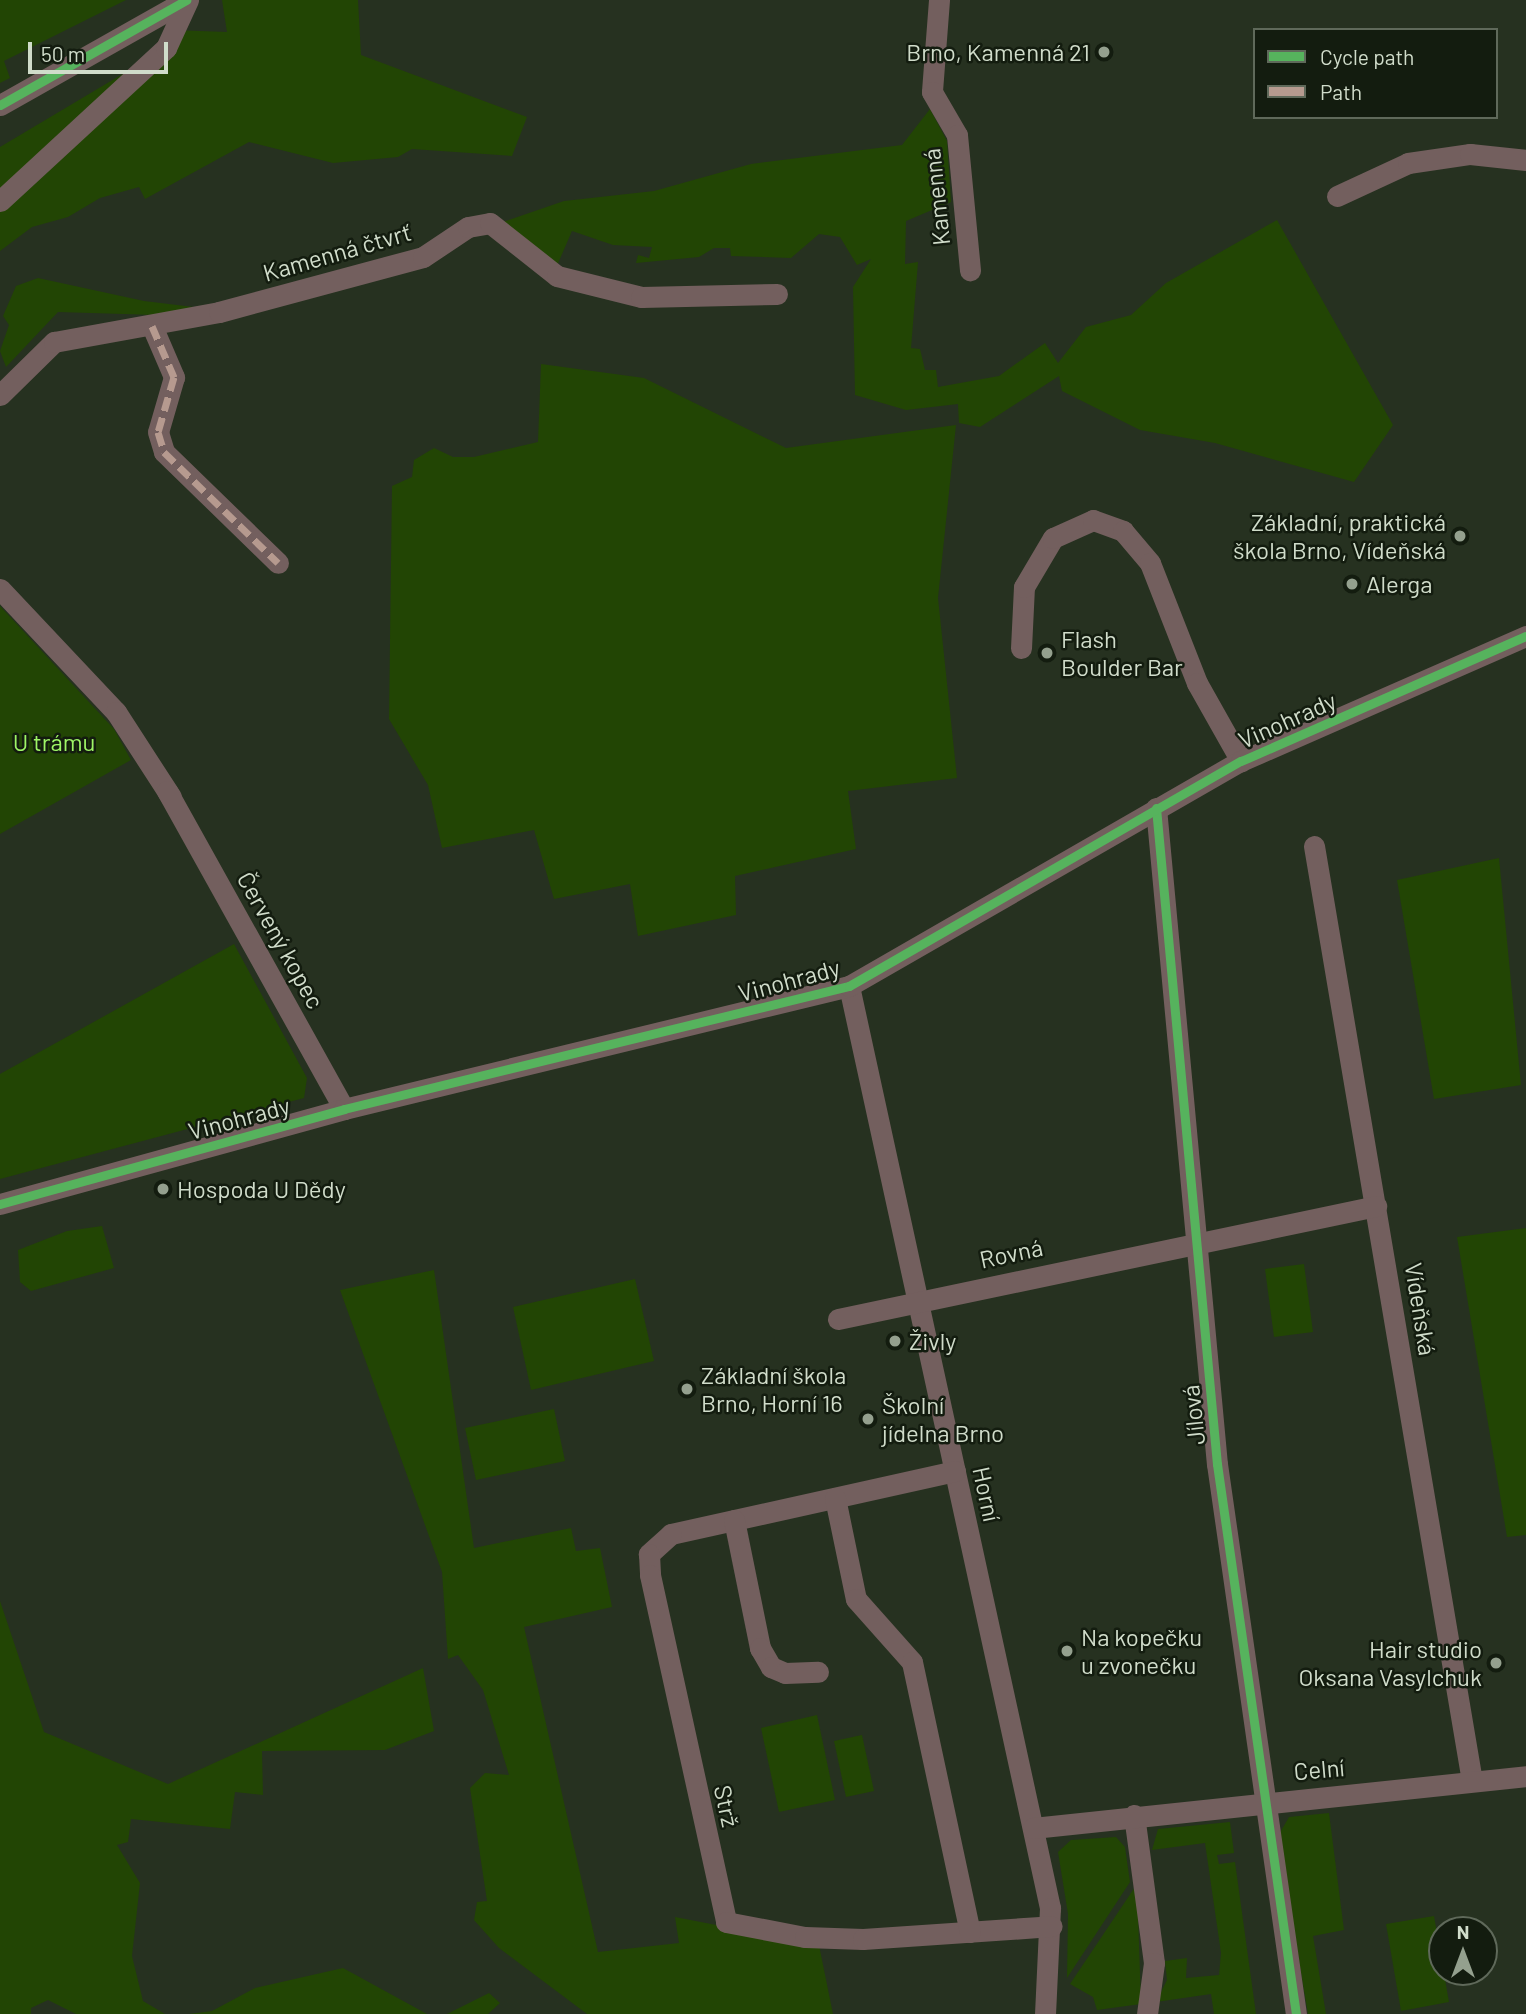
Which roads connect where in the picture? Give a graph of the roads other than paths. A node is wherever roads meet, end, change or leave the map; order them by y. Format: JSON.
{"nodes":[{"id":1,"x":187,"y":0,"type":"edge"},
{"id":2,"x":939,"y":0,"type":"edge"},
{"id":3,"x":0,"y":105,"type":"edge"},
{"id":4,"x":1526,"y":160,"type":"edge"},
{"id":5,"x":1337,"y":196,"type":"dead end"},
{"id":6,"x":0,"y":201,"type":"edge"},
{"id":7,"x":970,"y":270,"type":"dead end"},
{"id":8,"x":777,"y":294,"type":"dead end"},
{"id":9,"x":152,"y":326,"type":"junction"},
{"id":10,"x":0,"y":395,"type":"edge"},
{"id":11,"x":278,"y":563,"type":"dead end"},
{"id":12,"x":0,"y":589,"type":"edge"},
{"id":13,"x":1526,"y":635,"type":"edge"},
{"id":14,"x":1021,"y":648,"type":"dead end"},
{"id":15,"x":1241,"y":761,"type":"junction"},
{"id":16,"x":1156,"y":808,"type":"junction"},
{"id":17,"x":1314,"y":846,"type":"dead end"},
{"id":18,"x":849,"y":986,"type":"junction"},
{"id":19,"x":344,"y":1109,"type":"junction"},
{"id":20,"x":0,"y":1204,"type":"edge"},
{"id":21,"x":1376,"y":1206,"type":"junction"},
{"id":22,"x":1196,"y":1241,"type":"junction"},
{"id":23,"x":918,"y":1300,"type":"junction"},
{"id":24,"x":838,"y":1319,"type":"dead end"},
{"id":25,"x":955,"y":1471,"type":"junction"},
{"id":26,"x":835,"y":1498,"type":"junction"},
{"id":27,"x":734,"y":1520,"type":"junction"},
{"id":28,"x":818,"y":1672,"type":"dead end"},
{"id":29,"x":1526,"y":1776,"type":"edge"},
{"id":30,"x":1472,"y":1781,"type":"junction"},
{"id":31,"x":1264,"y":1800,"type":"junction"},
{"id":32,"x":1134,"y":1815,"type":"junction"},
{"id":33,"x":1033,"y":1828,"type":"junction"},
{"id":34,"x":1052,"y":1926,"type":"junction"},
{"id":35,"x":970,"y":1932,"type":"junction"},
{"id":36,"x":1045,"y":2014,"type":"edge"},
{"id":37,"x":1147,"y":2014,"type":"edge"},
{"id":38,"x":1296,"y":2014,"type":"edge"}],
"edges":[{"from":1,"to":3,"type":"street"},
{"from":1,"to":6,"type":"street"},
{"from":2,"to":7,"type":"street","name":"Kamenná"},
{"from":4,"to":5,"type":"street"},
{"from":8,"to":9,"type":"street","name":"Kamenná čtvrť"},
{"from":9,"to":10,"type":"street"},
{"from":9,"to":11,"type":"street"},
{"from":12,"to":19,"type":"street","name":"Červený kopec"},
{"from":13,"to":15,"type":"street","name":"Vinohrady"},
{"from":14,"to":15,"type":"street"},
{"from":15,"to":16,"type":"street","name":"Vinohrady"},
{"from":16,"to":18,"type":"street","name":"Vinohrady"},
{"from":16,"to":22,"type":"street","name":"Jílová"},
{"from":17,"to":21,"type":"street","name":"Vídeňská"},
{"from":18,"to":19,"type":"street","name":"Vinohrady"},
{"from":18,"to":23,"type":"street","name":"Horní"},
{"from":19,"to":20,"type":"street","name":"Vinohrady"},
{"from":21,"to":22,"type":"street"},
{"from":21,"to":30,"type":"street","name":"Vídeňská"},
{"from":22,"to":23,"type":"street","name":"Rovná"},
{"from":22,"to":31,"type":"street","name":"Jílová"},
{"from":23,"to":24,"type":"street","name":"Rovná"},
{"from":23,"to":25,"type":"street","name":"Horní"},
{"from":25,"to":26,"type":"street","name":"Strž"},
{"from":25,"to":33,"type":"street","name":"Horní"},
{"from":26,"to":27,"type":"street","name":"Strž"},
{"from":26,"to":35,"type":"street"},
{"from":27,"to":28,"type":"street"},
{"from":27,"to":35,"type":"street","name":"Strž"},
{"from":29,"to":30,"type":"street","name":"Celní"},
{"from":30,"to":31,"type":"street","name":"Celní"},
{"from":31,"to":32,"type":"street","name":"Celní"},
{"from":31,"to":38,"type":"street","name":"Jílová"},
{"from":32,"to":33,"type":"street","name":"Celní"},
{"from":32,"to":37,"type":"street"},
{"from":33,"to":34,"type":"street","name":"Horní"},
{"from":34,"to":35,"type":"street","name":"Strž"},
{"from":34,"to":36,"type":"street","name":"Horní"}]}
